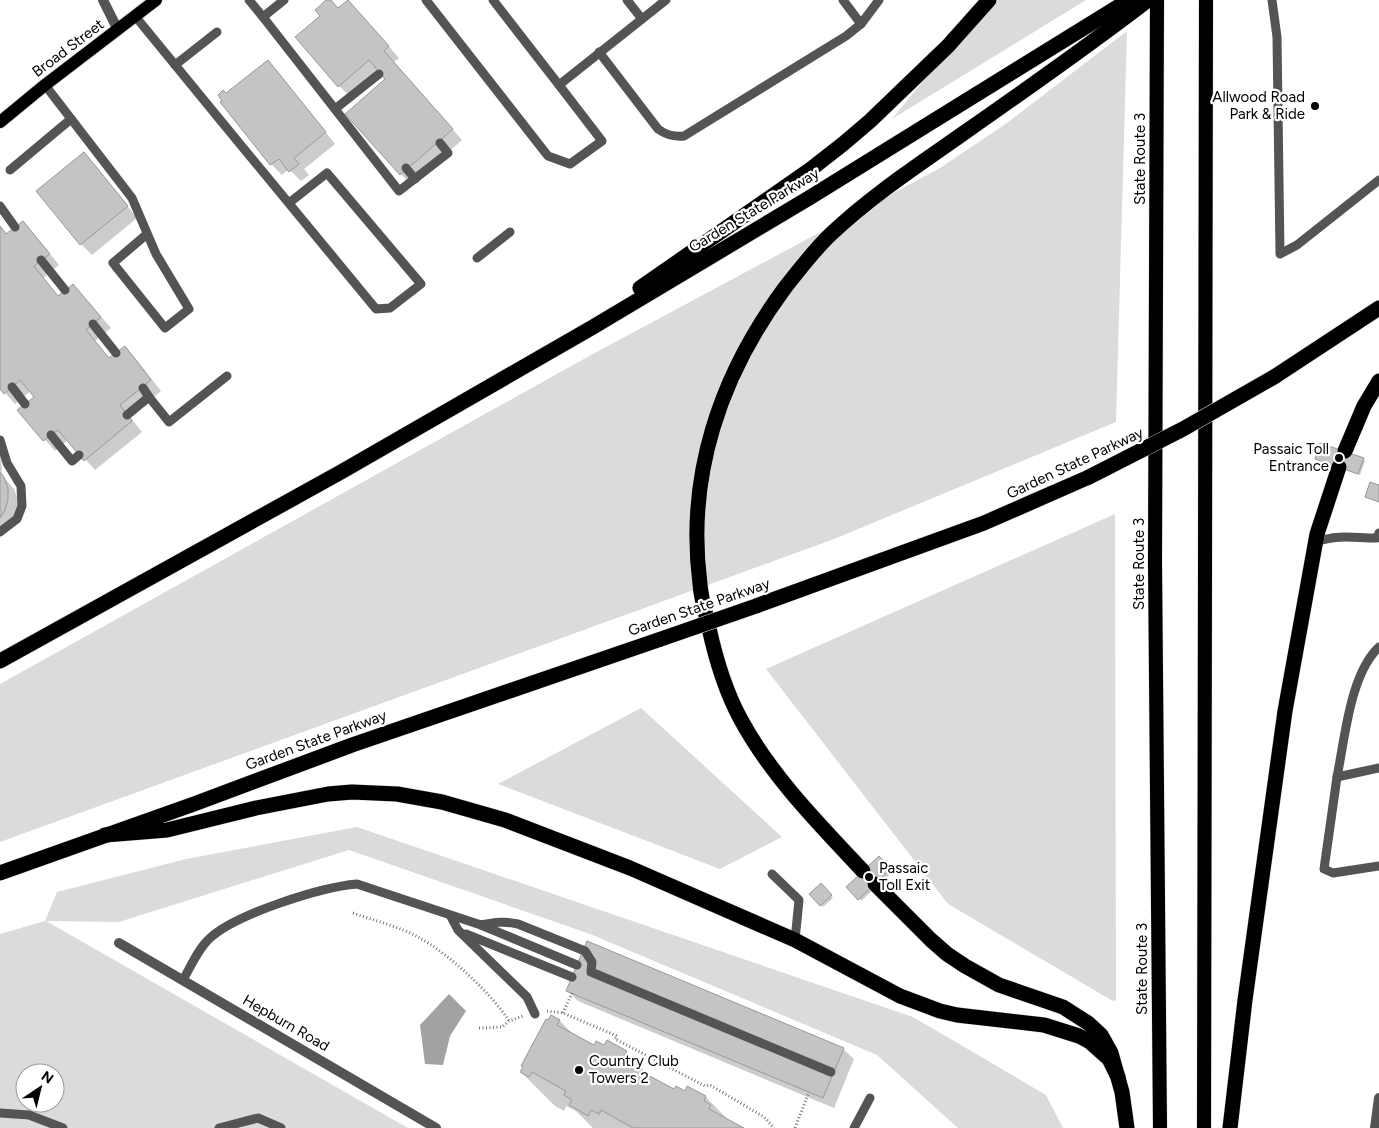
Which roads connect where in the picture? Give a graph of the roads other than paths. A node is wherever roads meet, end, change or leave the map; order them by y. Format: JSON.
{"nodes":[{"id":1,"x":103,"y":0,"type":"edge"},
{"id":2,"x":156,"y":0,"type":"edge"},
{"id":3,"x":249,"y":0,"type":"edge"},
{"id":4,"x":284,"y":0,"type":"edge"},
{"id":5,"x":426,"y":0,"type":"edge"},
{"id":6,"x":493,"y":0,"type":"edge"},
{"id":7,"x":627,"y":0,"type":"edge"},
{"id":8,"x":666,"y":0,"type":"edge"},
{"id":9,"x":842,"y":0,"type":"edge"},
{"id":10,"x":879,"y":0,"type":"edge"},
{"id":11,"x":989,"y":0,"type":"edge"},
{"id":12,"x":1129,"y":0,"type":"edge"},
{"id":13,"x":1148,"y":0,"type":"edge"},
{"id":14,"x":1156,"y":0,"type":"edge"},
{"id":15,"x":1272,"y":0,"type":"edge"},
{"id":16,"x":1208,"y":5,"type":"edge"},
{"id":17,"x":135,"y":16,"type":"junction"},
{"id":18,"x":263,"y":17,"type":"junction"},
{"id":19,"x":642,"y":19,"type":"junction"},
{"id":20,"x":862,"y":24,"type":"junction"},
{"id":21,"x":118,"y":30,"type":"junction"},
{"id":22,"x":217,"y":32,"type":"dead end"},
{"id":23,"x":599,"y":52,"type":"junction"},
{"id":24,"x":175,"y":65,"type":"junction"},
{"id":25,"x":380,"y":74,"type":"dead end"},
{"id":26,"x":45,"y":85,"type":"junction"},
{"id":27,"x":559,"y":85,"type":"junction"},
{"id":28,"x":335,"y":109,"type":"junction"},
{"id":29,"x":71,"y":119,"type":"junction"},
{"id":30,"x":0,"y":122,"type":"edge"},
{"id":31,"x":440,"y":142,"type":"dead end"},
{"id":32,"x":406,"y":168,"type":"dead end"},
{"id":33,"x":10,"y":170,"type":"dead end"},
{"id":34,"x":415,"y":179,"type":"junction"},
{"id":35,"x":1379,"y":180,"type":"edge"},
{"id":36,"x":289,"y":203,"type":"junction"},
{"id":37,"x":0,"y":206,"type":"edge"},
{"id":38,"x":15,"y":227,"type":"dead end"},
{"id":39,"x":510,"y":232,"type":"dead end"},
{"id":40,"x":147,"y":234,"type":"junction"},
{"id":41,"x":477,"y":258,"type":"dead end"},
{"id":42,"x":42,"y":260,"type":"dead end"},
{"id":43,"x":65,"y":290,"type":"dead end"},
{"id":44,"x":1379,"y":298,"type":"edge"},
{"id":45,"x":1379,"y":308,"type":"edge"},
{"id":46,"x":93,"y":324,"type":"dead end"},
{"id":47,"x":116,"y":353,"type":"dead end"},
{"id":48,"x":547,"y":354,"type":"junction"},
{"id":49,"x":1295,"y":364,"type":"junction"},
{"id":50,"x":227,"y":376,"type":"dead end"},
{"id":51,"x":1379,"y":381,"type":"edge"},
{"id":52,"x":12,"y":387,"type":"dead end"},
{"id":53,"x":142,"y":388,"type":"dead end"},
{"id":54,"x":149,"y":397,"type":"junction"},
{"id":55,"x":25,"y":404,"type":"dead end"},
{"id":56,"x":127,"y":415,"type":"dead end"},
{"id":57,"x":51,"y":435,"type":"dead end"},
{"id":58,"x":0,"y":440,"type":"edge"},
{"id":59,"x":1345,"y":451,"type":"dead end"},
{"id":60,"x":79,"y":455,"type":"dead end"},
{"id":61,"x":1339,"y":467,"type":"dead end"},
{"id":62,"x":0,"y":532,"type":"edge"},
{"id":63,"x":1379,"y":533,"type":"edge"},
{"id":64,"x":1315,"y":542,"type":"junction"},
{"id":65,"x":1379,"y":647,"type":"edge"},
{"id":66,"x":0,"y":662,"type":"edge"},
{"id":67,"x":1379,"y":768,"type":"edge"},
{"id":68,"x":1337,"y":777,"type":"junction"},
{"id":69,"x":105,"y":835,"type":"junction"},
{"id":70,"x":1379,"y":866,"type":"edge"},
{"id":71,"x":864,"y":871,"type":"dead end"},
{"id":72,"x":0,"y":873,"type":"edge"},
{"id":73,"x":772,"y":874,"type":"dead end"},
{"id":74,"x":875,"y":884,"type":"dead end"},
{"id":75,"x":450,"y":915,"type":"junction"},
{"id":76,"x":481,"y":925,"type":"junction"},
{"id":77,"x":458,"y":930,"type":"junction"},
{"id":78,"x":795,"y":940,"type":"junction"},
{"id":79,"x":120,"y":943,"type":"dead end"},
{"id":80,"x":577,"y":965,"type":"dead end"},
{"id":81,"x":572,"y":978,"type":"dead end"},
{"id":82,"x":183,"y":980,"type":"junction"},
{"id":83,"x":535,"y":1014,"type":"road end"},
{"id":84,"x":831,"y":1072,"type":"dead end"},
{"id":85,"x":1118,"y":1077,"type":"junction"},
{"id":86,"x":870,"y":1098,"type":"dead end"},
{"id":87,"x":1379,"y":1098,"type":"edge"},
{"id":88,"x":0,"y":1113,"type":"edge"},
{"id":89,"x":63,"y":1128,"type":"edge"},
{"id":90,"x":219,"y":1128,"type":"edge"},
{"id":91,"x":281,"y":1128,"type":"edge"},
{"id":92,"x":436,"y":1128,"type":"edge"},
{"id":93,"x":854,"y":1128,"type":"edge"},
{"id":94,"x":1127,"y":1128,"type":"edge"},
{"id":95,"x":1160,"y":1128,"type":"edge"},
{"id":96,"x":1204,"y":1128,"type":"edge"},
{"id":97,"x":1230,"y":1128,"type":"edge"},
{"id":98,"x":1376,"y":1128,"type":"edge"}],
"edges":[{"from":1,"to":21,"type":"street"},
{"from":2,"to":17,"type":"main road","name":"Broad Street"},
{"from":3,"to":18,"type":"lane"},
{"from":4,"to":18,"type":"lane"},
{"from":5,"to":27,"type":"lane"},
{"from":6,"to":27,"type":"lane"},
{"from":7,"to":19,"type":"lane"},
{"from":8,"to":19,"type":"lane"},
{"from":9,"to":20,"type":"lane"},
{"from":10,"to":20,"type":"lane"},
{"from":11,"to":48,"type":"highway"},
{"from":12,"to":48,"type":"highway","name":"Garden State Parkway"},
{"from":13,"to":71,"type":"highway"},
{"from":14,"to":95,"type":"highway","name":"State Route 3"},
{"from":15,"to":35,"type":"lane"},
{"from":16,"to":96,"type":"highway"},
{"from":17,"to":21,"type":"main road","name":"Broad Street"},
{"from":17,"to":24,"type":"lane"},
{"from":18,"to":28,"type":"lane"},
{"from":19,"to":23,"type":"lane"},
{"from":20,"to":23,"type":"lane"},
{"from":21,"to":26,"type":"main road","name":"Broad Street"},
{"from":22,"to":24,"type":"lane"},
{"from":23,"to":27,"type":"lane"},
{"from":24,"to":36,"type":"lane"},
{"from":25,"to":28,"type":"lane"},
{"from":26,"to":29,"type":"lane"},
{"from":26,"to":30,"type":"main road","name":"Broad Street"},
{"from":28,"to":34,"type":"lane"},
{"from":29,"to":33,"type":"lane"},
{"from":29,"to":40,"type":"lane"},
{"from":31,"to":34,"type":"lane"},
{"from":32,"to":34,"type":"lane"},
{"from":36,"to":36,"type":"lane"},
{"from":37,"to":38,"type":"lane"},
{"from":39,"to":41,"type":"lane"},
{"from":40,"to":40,"type":"lane"},
{"from":42,"to":43,"type":"lane"},
{"from":44,"to":49,"type":"highway"},
{"from":45,"to":49,"type":"highway","name":"Garden State Parkway"},
{"from":46,"to":47,"type":"lane"},
{"from":48,"to":66,"type":"highway","name":"Garden State Parkway"},
{"from":49,"to":69,"type":"highway","name":"Garden State Parkway","bridge":true},
{"from":50,"to":54,"type":"lane"},
{"from":51,"to":59,"type":"highway"},
{"from":52,"to":55,"type":"lane"},
{"from":53,"to":54,"type":"lane"},
{"from":54,"to":56,"type":"lane"},
{"from":57,"to":60,"type":"lane"},
{"from":58,"to":62,"type":"lane"},
{"from":61,"to":64,"type":"highway"},
{"from":63,"to":64,"type":"lane"},
{"from":64,"to":97,"type":"highway"},
{"from":65,"to":68,"type":"lane"},
{"from":67,"to":68,"type":"lane"},
{"from":68,"to":70,"type":"lane"},
{"from":69,"to":72,"type":"highway","name":"Garden State Parkway"},
{"from":69,"to":78,"type":"highway"},
{"from":73,"to":78,"type":"lane"},
{"from":74,"to":85,"type":"highway"},
{"from":75,"to":76,"type":"lane"},
{"from":75,"to":77,"type":"lane"},
{"from":75,"to":82,"type":"lane"},
{"from":76,"to":80,"type":"lane"},
{"from":76,"to":84,"type":"lane"},
{"from":77,"to":81,"type":"lane"},
{"from":77,"to":83,"type":"lane"},
{"from":78,"to":85,"type":"highway"},
{"from":79,"to":82,"type":"street","name":"Hepburn Road"},
{"from":82,"to":92,"type":"street","name":"Hepburn Road"},
{"from":85,"to":94,"type":"highway"},
{"from":86,"to":93,"type":"lane"},
{"from":87,"to":98,"type":"street"},
{"from":88,"to":89,"type":"lane"},
{"from":90,"to":91,"type":"lane"}]}
